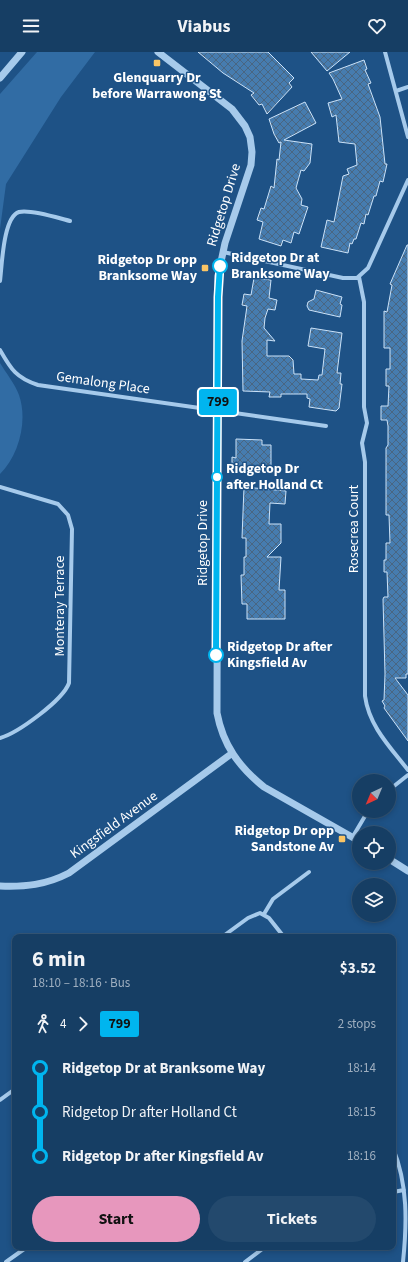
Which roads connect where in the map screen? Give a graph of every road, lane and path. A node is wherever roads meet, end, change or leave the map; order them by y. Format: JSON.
{"nodes":[{"id":1,"x":22,"y":52,"type":"edge"},
{"id":2,"x":158,"y":52,"type":"edge"},
{"id":3,"x":385,"y":52,"type":"edge"},
{"id":4,"x":0,"y":78,"type":"edge"},
{"id":5,"x":408,"y":87,"type":"edge"},
{"id":6,"x":396,"y":91,"type":"junction"},
{"id":7,"x":408,"y":137,"type":"edge"},
{"id":8,"x":408,"y":180,"type":"edge"},
{"id":9,"x":70,"y":221,"type":"dead end"},
{"id":10,"x":223,"y":252,"type":"junction"},
{"id":11,"x":359,"y":277,"type":"junction"},
{"id":12,"x":0,"y":281,"type":"edge"},
{"id":13,"x":0,"y":350,"type":"edge"},
{"id":14,"x":218,"y":411,"type":"junction"},
{"id":15,"x":326,"y":426,"type":"dead end"},
{"id":16,"x":0,"y":487,"type":"edge"},
{"id":17,"x":0,"y":738,"type":"edge"},
{"id":18,"x":231,"y":754,"type":"junction"},
{"id":19,"x":408,"y":770,"type":"edge"},
{"id":20,"x":408,"y":775,"type":"edge"},
{"id":21,"x":396,"y":784,"type":"edge"},
{"id":22,"x":352,"y":838,"type":"edge"},
{"id":23,"x":396,"y":863,"type":"edge"},
{"id":24,"x":408,"y":870,"type":"edge"},
{"id":25,"x":309,"y":872,"type":"dead end"},
{"id":26,"x":0,"y":886,"type":"edge"},
{"id":27,"x":264,"y":914,"type":"junction"},
{"id":28,"x":226,"y":934,"type":"edge"},
{"id":29,"x":282,"y":934,"type":"edge"},
{"id":30,"x":12,"y":1091,"type":"edge"},
{"id":31,"x":0,"y":1100,"type":"edge"},
{"id":32,"x":396,"y":1156,"type":"edge"},
{"id":33,"x":404,"y":1190,"type":"junction"},
{"id":34,"x":396,"y":1191,"type":"edge"},
{"id":35,"x":23,"y":1250,"type":"edge"},
{"id":36,"x":261,"y":1250,"type":"edge"},
{"id":37,"x":6,"y":1262,"type":"edge"},
{"id":38,"x":245,"y":1262,"type":"edge"},
{"id":39,"x":403,"y":1262,"type":"edge"}],
"edges":[{"from":1,"to":4,"type":"street"},
{"from":2,"to":10,"type":"street","name":"Ridgetop Drive"},
{"from":3,"to":6,"type":"street"},
{"from":5,"to":6,"type":"street"},
{"from":6,"to":7,"type":"street"},
{"from":8,"to":11,"type":"street"},
{"from":9,"to":12,"type":"street"},
{"from":10,"to":11,"type":"street"},
{"from":10,"to":14,"type":"street","name":"Ridgetop Drive"},
{"from":11,"to":19,"type":"street","name":"Rosecrea Court"},
{"from":13,"to":14,"type":"street","name":"Gemalong Place"},
{"from":14,"to":15,"type":"street","name":"Gemalong Place"},
{"from":14,"to":18,"type":"street","name":"Ridgetop Drive"},
{"from":16,"to":17,"type":"street","name":"Monteray Terrace"},
{"from":18,"to":22,"type":"street","name":"Ridgetop Drive"},
{"from":18,"to":26,"type":"street","name":"Kingsfield Avenue"},
{"from":20,"to":21,"type":"street"},
{"from":23,"to":24,"type":"street"},
{"from":25,"to":27,"type":"street"},
{"from":27,"to":28,"type":"street"},
{"from":27,"to":29,"type":"street"},
{"from":30,"to":31,"type":"street"},
{"from":32,"to":33,"type":"street"},
{"from":33,"to":34,"type":"street"},
{"from":33,"to":39,"type":"street"},
{"from":35,"to":37,"type":"street"},
{"from":36,"to":38,"type":"street"}]}
